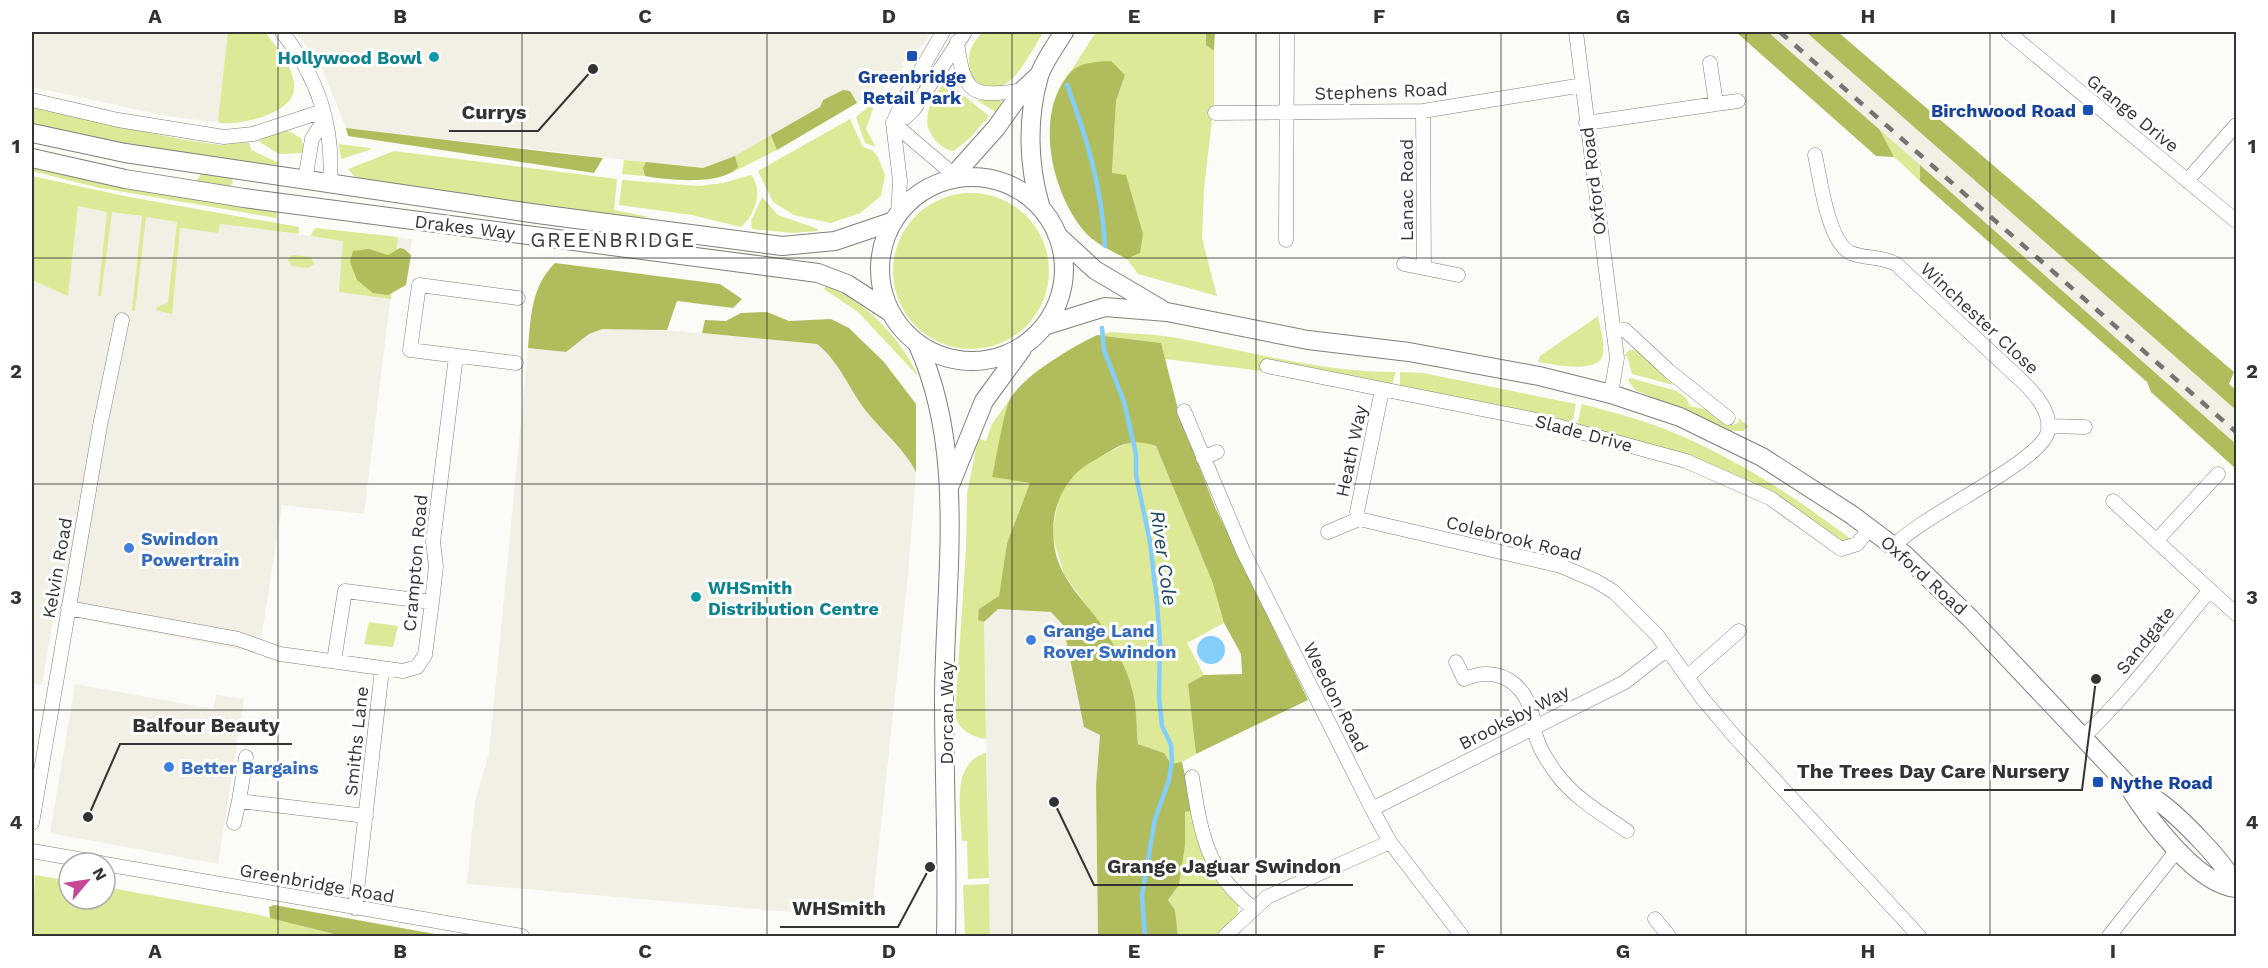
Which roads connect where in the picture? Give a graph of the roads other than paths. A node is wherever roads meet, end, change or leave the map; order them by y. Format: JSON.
{"nodes":[{"id":1,"x":282,"y":32,"type":"edge"},
{"id":2,"x":943,"y":32,"type":"edge"},
{"id":3,"x":1064,"y":32,"type":"edge"},
{"id":4,"x":1287,"y":32,"type":"edge"},
{"id":5,"x":1576,"y":32,"type":"edge"},
{"id":6,"x":2008,"y":32,"type":"edge"},
{"id":7,"x":961,"y":37,"type":"edge"},
{"id":8,"x":1710,"y":63,"type":"dead end"},
{"id":9,"x":1039,"y":75,"type":"junction"},
{"id":10,"x":1583,"y":85,"type":"junction"},
{"id":11,"x":1023,"y":90,"type":"junction"},
{"id":12,"x":32,"y":100,"type":"edge"},
{"id":13,"x":1738,"y":101,"type":"dead end"},
{"id":14,"x":1716,"y":104,"type":"junction"},
{"id":15,"x":1423,"y":111,"type":"junction"},
{"id":16,"x":1287,"y":112,"type":"junction"},
{"id":17,"x":1215,"y":113,"type":"dead end"},
{"id":18,"x":323,"y":115,"type":"junction"},
{"id":19,"x":893,"y":123,"type":"junction"},
{"id":20,"x":1586,"y":123,"type":"junction"},
{"id":21,"x":2236,"y":125,"type":"edge"},
{"id":22,"x":32,"y":133,"type":"edge"},
{"id":23,"x":1815,"y":155,"type":"dead end"},
{"id":24,"x":32,"y":158,"type":"edge"},
{"id":25,"x":954,"y":175,"type":"junction"},
{"id":26,"x":305,"y":180,"type":"junction"},
{"id":27,"x":2187,"y":181,"type":"junction"},
{"id":28,"x":330,"y":183,"type":"junction"},
{"id":29,"x":1040,"y":205,"type":"junction"},
{"id":30,"x":301,"y":206,"type":"junction"},
{"id":31,"x":326,"y":209,"type":"junction"},
{"id":32,"x":896,"y":218,"type":"junction"},
{"id":33,"x":2236,"y":221,"type":"edge"},
{"id":34,"x":1056,"y":233,"type":"junction"},
{"id":35,"x":1286,"y":240,"type":"dead end"},
{"id":36,"x":1404,"y":264,"type":"dead end"},
{"id":37,"x":1424,"y":268,"type":"junction"},
{"id":38,"x":1458,"y":275,"type":"dead end"},
{"id":39,"x":518,"y":298,"type":"dead end"},
{"id":40,"x":890,"y":312,"type":"junction"},
{"id":41,"x":1167,"y":312,"type":"junction"},
{"id":42,"x":122,"y":320,"type":"dead end"},
{"id":43,"x":1044,"y":326,"type":"junction"},
{"id":44,"x":1613,"y":330,"type":"junction"},
{"id":45,"x":916,"y":343,"type":"junction"},
{"id":46,"x":1025,"y":345,"type":"junction"},
{"id":47,"x":456,"y":356,"type":"junction"},
{"id":48,"x":516,"y":363,"type":"dead end"},
{"id":49,"x":1267,"y":366,"type":"dead end"},
{"id":50,"x":1382,"y":390,"type":"junction"},
{"id":51,"x":1611,"y":394,"type":"junction"},
{"id":52,"x":1184,"y":411,"type":"dead end"},
{"id":53,"x":1728,"y":418,"type":"dead end"},
{"id":54,"x":2048,"y":426,"type":"junction"},
{"id":55,"x":2085,"y":427,"type":"dead end"},
{"id":56,"x":1217,"y":452,"type":"dead end"},
{"id":57,"x":1203,"y":458,"type":"junction"},
{"id":58,"x":2218,"y":474,"type":"dead end"},
{"id":59,"x":948,"y":489,"type":"junction"},
{"id":60,"x":2113,"y":501,"type":"dead end"},
{"id":61,"x":1359,"y":519,"type":"junction"},
{"id":62,"x":1870,"y":528,"type":"junction"},
{"id":63,"x":1328,"y":532,"type":"dead end"},
{"id":64,"x":2157,"y":540,"type":"junction"},
{"id":65,"x":1894,"y":546,"type":"junction"},
{"id":66,"x":2210,"y":590,"type":"junction"},
{"id":67,"x":432,"y":602,"type":"junction"},
{"id":68,"x":68,"y":608,"type":"junction"},
{"id":69,"x":2236,"y":614,"type":"edge"},
{"id":70,"x":1739,"y":631,"type":"dead end"},
{"id":71,"x":1667,"y":649,"type":"junction"},
{"id":72,"x":334,"y":661,"type":"junction"},
{"id":73,"x":1456,"y":662,"type":"dead end"},
{"id":74,"x":382,"y":669,"type":"junction"},
{"id":75,"x":1687,"y":677,"type":"junction"},
{"id":76,"x":1534,"y":726,"type":"junction"},
{"id":77,"x":2082,"y":738,"type":"junction"},
{"id":78,"x":246,"y":757,"type":"dead end"},
{"id":79,"x":1192,"y":777,"type":"dead end"},
{"id":80,"x":2127,"y":784,"type":"junction"},
{"id":81,"x":239,"y":801,"type":"junction"},
{"id":82,"x":1372,"y":808,"type":"junction"},
{"id":83,"x":366,"y":816,"type":"junction"},
{"id":84,"x":32,"y":823,"type":"edge"},
{"id":85,"x":234,"y":824,"type":"dead end"},
{"id":86,"x":1628,"y":831,"type":"dead end"},
{"id":87,"x":2191,"y":832,"type":"junction"},
{"id":88,"x":1390,"y":842,"type":"junction"},
{"id":89,"x":2178,"y":849,"type":"junction"},
{"id":90,"x":32,"y":851,"type":"edge"},
{"id":91,"x":57,"y":855,"type":"edge"},
{"id":92,"x":117,"y":866,"type":"edge"},
{"id":93,"x":2236,"y":887,"type":"edge"},
{"id":94,"x":355,"y":908,"type":"junction"},
{"id":95,"x":1253,"y":908,"type":"junction"},
{"id":96,"x":1655,"y":920,"type":"dead end"},
{"id":97,"x":522,"y":936,"type":"edge"},
{"id":98,"x":946,"y":936,"type":"edge"},
{"id":99,"x":1225,"y":936,"type":"edge"},
{"id":100,"x":1461,"y":936,"type":"edge"},
{"id":101,"x":1669,"y":936,"type":"edge"},
{"id":102,"x":1919,"y":936,"type":"edge"},
{"id":103,"x":2109,"y":936,"type":"edge"}],
"edges":[{"from":1,"to":18,"type":"street"},
{"from":2,"to":19,"type":"street"},
{"from":3,"to":9,"type":"main road"},
{"from":4,"to":16,"type":"street"},
{"from":5,"to":10,"type":"street","name":"Oxford Road"},
{"from":6,"to":27,"type":"street","name":"Grange Drive"},
{"from":7,"to":11,"type":"street"},
{"from":7,"to":19,"type":"street"},
{"from":8,"to":14,"type":"street"},
{"from":9,"to":11,"type":"main road"},
{"from":9,"to":29,"type":"main road"},
{"from":10,"to":15,"type":"street","name":"Stephens Road"},
{"from":10,"to":20,"type":"street","name":"Oxford Road"},
{"from":11,"to":25,"type":"main road"},
{"from":12,"to":18,"type":"street"},
{"from":13,"to":14,"type":"street"},
{"from":14,"to":20,"type":"street"},
{"from":15,"to":16,"type":"street","name":"Stephens Road"},
{"from":15,"to":37,"type":"street","name":"Lanac Road"},
{"from":16,"to":17,"type":"street","name":"Stephens Road"},
{"from":16,"to":35,"type":"street"},
{"from":18,"to":26,"type":"street"},
{"from":18,"to":28,"type":"street"},
{"from":19,"to":25,"type":"street"},
{"from":19,"to":32,"type":"street"},
{"from":20,"to":44,"type":"street","name":"Oxford Road"},
{"from":21,"to":27,"type":"street"},
{"from":22,"to":26,"type":"main road","name":"Drakes Way"},
{"from":23,"to":54,"type":"street","name":"Winchester Close"},
{"from":24,"to":30,"type":"main road","name":"Drakes Way"},
{"from":25,"to":29,"type":"main road"},
{"from":25,"to":32,"type":"main road"},
{"from":26,"to":28,"type":"main road","name":"Drakes Way"},
{"from":26,"to":30,"type":"main road"},
{"from":27,"to":33,"type":"street","name":"Grange Drive"},
{"from":28,"to":31,"type":"main road"},
{"from":28,"to":32,"type":"main road","name":"Drakes Way"},
{"from":29,"to":34,"type":"main road"},
{"from":30,"to":31,"type":"main road","name":"Drakes Way"},
{"from":31,"to":40,"type":"main road","name":"Drakes Way"},
{"from":32,"to":40,"type":"main road"},
{"from":34,"to":41,"type":"main road"},
{"from":34,"to":43,"type":"main road"},
{"from":36,"to":37,"type":"street","name":"Lanac Road"},
{"from":37,"to":38,"type":"street","name":"Lanac Road"},
{"from":39,"to":47,"type":"street"},
{"from":40,"to":45,"type":"main road"},
{"from":41,"to":43,"type":"main road"},
{"from":41,"to":51,"type":"main road"},
{"from":42,"to":68,"type":"street","name":"Kelvin Road"},
{"from":43,"to":46,"type":"main road"},
{"from":44,"to":51,"type":"street","name":"Oxford Road"},
{"from":44,"to":53,"type":"street"},
{"from":45,"to":46,"type":"main road"},
{"from":45,"to":59,"type":"main road","name":"Dorcan Way"},
{"from":46,"to":59,"type":"main road","name":"Dorcan Way"},
{"from":47,"to":48,"type":"street"},
{"from":47,"to":67,"type":"street","name":"Crampton Road"},
{"from":49,"to":50,"type":"street","name":"Slade Drive"},
{"from":50,"to":61,"type":"street","name":"Heath Way"},
{"from":50,"to":62,"type":"street","name":"Slade Drive"},
{"from":51,"to":62,"type":"main road","name":"Oxford Road"},
{"from":52,"to":57,"type":"street","name":"Weedon Road"},
{"from":54,"to":55,"type":"street"},
{"from":54,"to":65,"type":"street"},
{"from":56,"to":57,"type":"street"},
{"from":57,"to":82,"type":"street","name":"Weedon Road"},
{"from":58,"to":64,"type":"street"},
{"from":59,"to":98,"type":"main road","name":"Dorcan Way"},
{"from":60,"to":64,"type":"street"},
{"from":61,"to":63,"type":"street"},
{"from":61,"to":71,"type":"street","name":"Colebrook Road"},
{"from":62,"to":65,"type":"main road","name":"Oxford Road"},
{"from":64,"to":66,"type":"street"},
{"from":65,"to":77,"type":"main road","name":"Oxford Road"},
{"from":66,"to":69,"type":"street"},
{"from":66,"to":77,"type":"street","name":"Sandgate"},
{"from":67,"to":72,"type":"street"},
{"from":67,"to":74,"type":"street","name":"Crampton Road"},
{"from":68,"to":72,"type":"street","name":"Crampton Road"},
{"from":68,"to":84,"type":"street","name":"Kelvin Road"},
{"from":70,"to":75,"type":"street"},
{"from":71,"to":75,"type":"street","name":"Colebrook Road"},
{"from":71,"to":76,"type":"street","name":"Brooksby Way"},
{"from":72,"to":74,"type":"street","name":"Crampton Road"},
{"from":73,"to":76,"type":"street"},
{"from":74,"to":83,"type":"street","name":"Smiths Lane"},
{"from":75,"to":102,"type":"street","name":"Colebrook Road"},
{"from":76,"to":82,"type":"street","name":"Brooksby Way"},
{"from":76,"to":86,"type":"street"},
{"from":77,"to":80,"type":"main road","name":"Oxford Road"},
{"from":78,"to":81,"type":"street"},
{"from":79,"to":95,"type":"street"},
{"from":80,"to":87,"type":"main road","name":"Oxford Road"},
{"from":80,"to":89,"type":"main road","name":"Oxford Road"},
{"from":81,"to":83,"type":"street","name":"Smiths Lane"},
{"from":81,"to":85,"type":"street"},
{"from":82,"to":88,"type":"street","name":"Weedon Road"},
{"from":83,"to":94,"type":"street","name":"Smiths Lane"},
{"from":87,"to":89,"type":"main road"},
{"from":87,"to":93,"type":"main road","name":"Oxford Road"},
{"from":88,"to":95,"type":"street"},
{"from":88,"to":100,"type":"street","name":"Weedon Road"},
{"from":89,"to":93,"type":"main road","name":"Oxford Road"},
{"from":89,"to":103,"type":"street"},
{"from":90,"to":91,"type":"street","name":"Greenbridge Road"},
{"from":92,"to":94,"type":"street","name":"Greenbridge Road"},
{"from":94,"to":97,"type":"street","name":"Greenbridge Road"},
{"from":95,"to":99,"type":"street"},
{"from":96,"to":101,"type":"street"}]}
